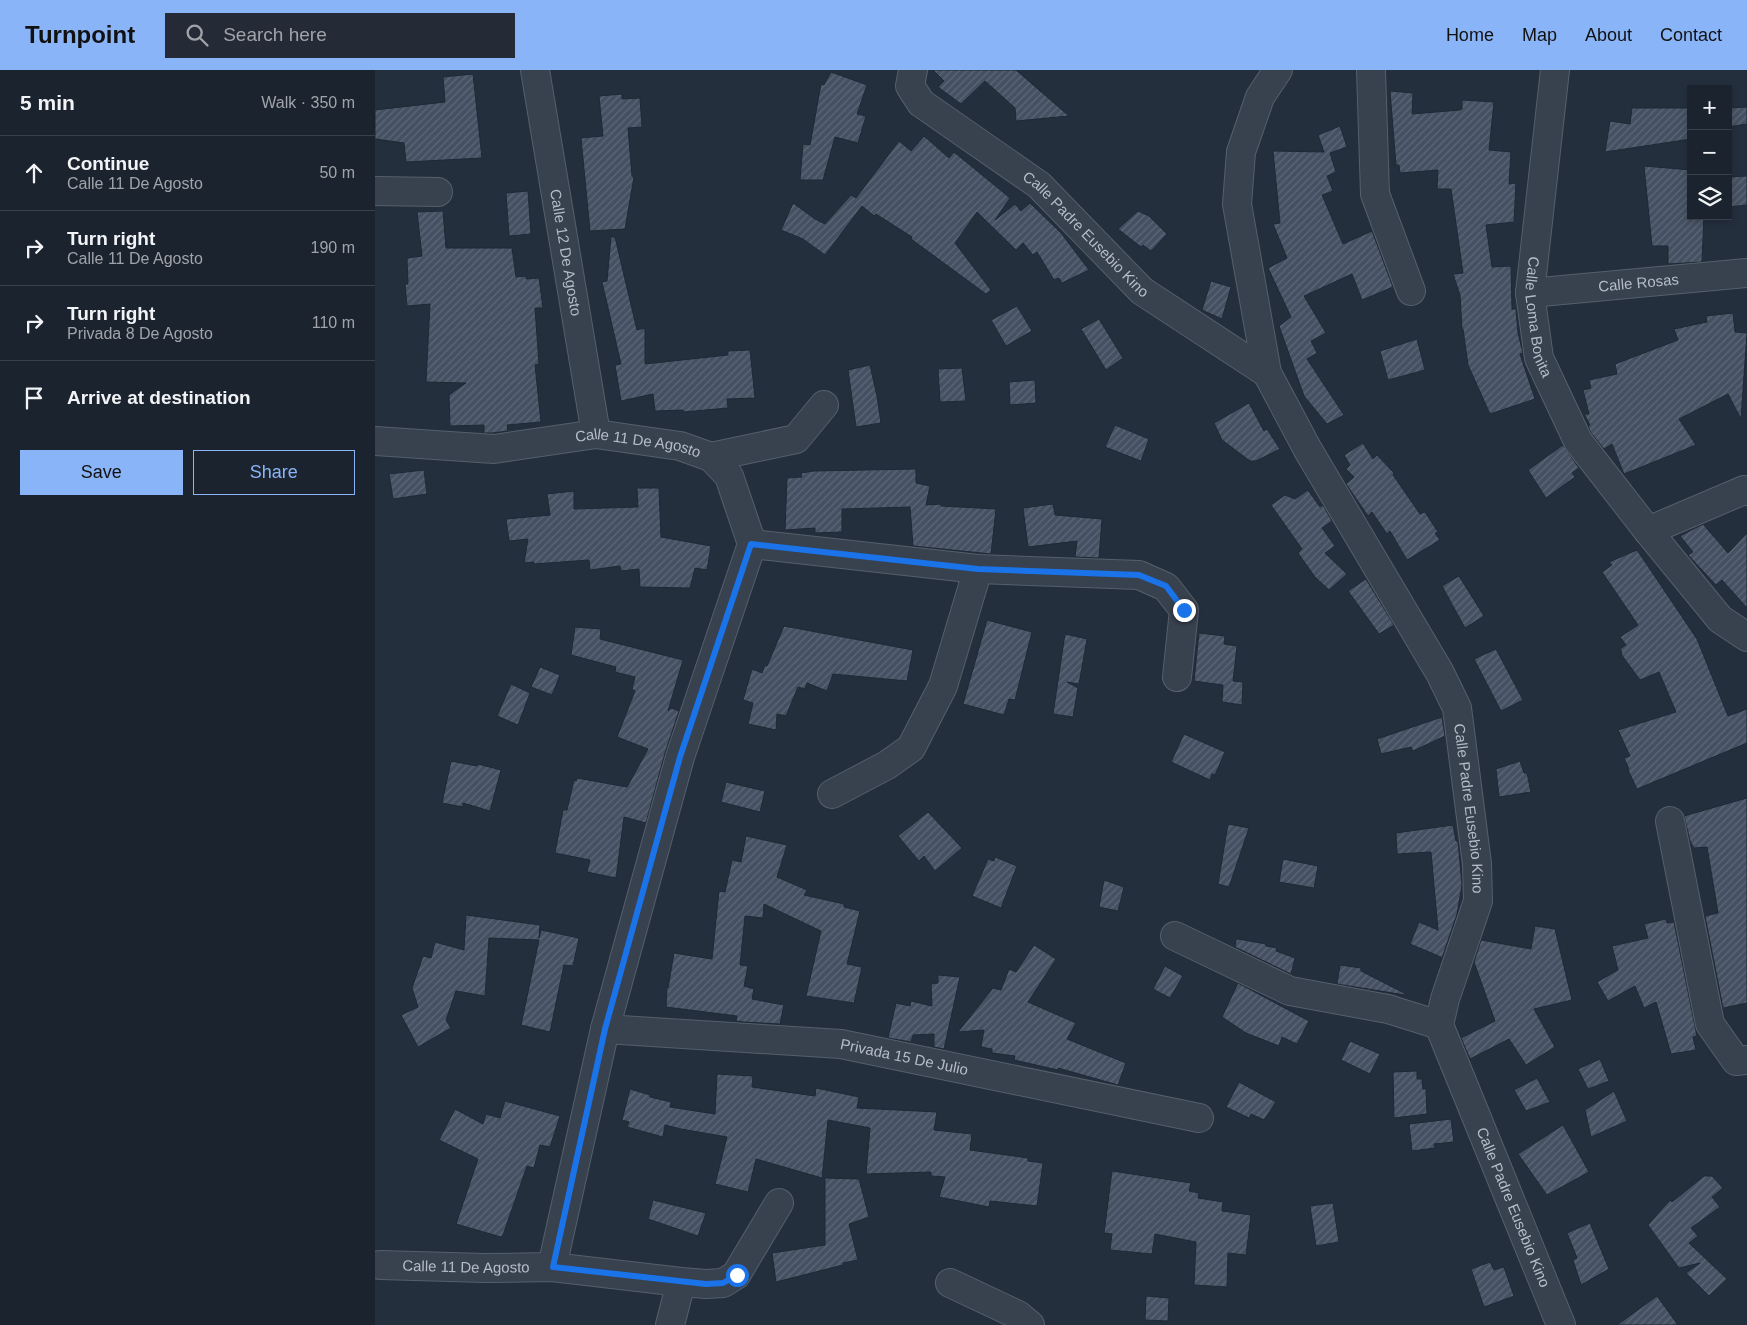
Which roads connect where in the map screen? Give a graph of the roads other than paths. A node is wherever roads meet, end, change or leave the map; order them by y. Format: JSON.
{"nodes":[{"id":1,"x":535,"y":70,"type":"edge"},
{"id":2,"x":1278,"y":70,"type":"edge"},
{"id":3,"x":1371,"y":70,"type":"edge"},
{"id":4,"x":1555,"y":70,"type":"edge"},
{"id":5,"x":911,"y":78,"type":"edge"},
{"id":6,"x":375,"y":191,"type":"edge"},
{"id":7,"x":438,"y":192,"type":"dead end"},
{"id":8,"x":1747,"y":273,"type":"edge"},
{"id":9,"x":1411,"y":291,"type":"dead end"},
{"id":10,"x":1530,"y":293,"type":"junction"},
{"id":11,"x":1267,"y":373,"type":"junction"},
{"id":12,"x":824,"y":404,"type":"dead end"},
{"id":13,"x":596,"y":434,"type":"junction"},
{"id":14,"x":375,"y":441,"type":"edge"},
{"id":15,"x":711,"y":456,"type":"junction"},
{"id":16,"x":1747,"y":491,"type":"edge"},
{"id":17,"x":1648,"y":531,"type":"junction"},
{"id":18,"x":751,"y":544,"type":"junction"},
{"id":19,"x":978,"y":569,"type":"junction"},
{"id":20,"x":1747,"y":636,"type":"edge"},
{"id":21,"x":1177,"y":677,"type":"dead end"},
{"id":22,"x":833,"y":794,"type":"dead end"},
{"id":23,"x":1670,"y":821,"type":"dead end"},
{"id":24,"x":1175,"y":936,"type":"dead end"},
{"id":25,"x":1439,"y":1025,"type":"junction"},
{"id":26,"x":605,"y":1029,"type":"junction"},
{"id":27,"x":1747,"y":1060,"type":"edge"},
{"id":28,"x":1199,"y":1118,"type":"dead end"},
{"id":29,"x":779,"y":1203,"type":"dead end"},
{"id":30,"x":380,"y":1265,"type":"dead end"},
{"id":31,"x":553,"y":1267,"type":"junction"},
{"id":32,"x":681,"y":1282,"type":"junction"},
{"id":33,"x":950,"y":1283,"type":"dead end"},
{"id":34,"x":671,"y":1325,"type":"edge"},
{"id":35,"x":1030,"y":1325,"type":"edge"},
{"id":36,"x":1561,"y":1325,"type":"edge"}],
"edges":[{"from":1,"to":13,"type":"street","name":"Calle 12 De Agosto"},
{"from":2,"to":11,"type":"street","name":"Calle Padre Eusebio Kino"},
{"from":3,"to":9,"type":"street"},
{"from":4,"to":10,"type":"street","name":"Calle Loma Bonita"},
{"from":5,"to":11,"type":"street","name":"Calle Padre Eusebio Kino"},
{"from":6,"to":7,"type":"street"},
{"from":8,"to":10,"type":"street","name":"Calle Rosas"},
{"from":10,"to":17,"type":"street","name":"Calle Loma Bonita"},
{"from":11,"to":25,"type":"street","name":"Calle Padre Eusebio Kino"},
{"from":12,"to":15,"type":"street"},
{"from":13,"to":14,"type":"street","name":"Calle 11 De Agosto"},
{"from":13,"to":15,"type":"street","name":"Calle 11 De Agosto"},
{"from":15,"to":18,"type":"street","name":"Calle 11 De Agosto"},
{"from":16,"to":17,"type":"street"},
{"from":17,"to":20,"type":"street","name":"Calle Loma Bonita"},
{"from":18,"to":19,"type":"street"},
{"from":18,"to":26,"type":"street","name":"Calle 11 De Agosto"},
{"from":19,"to":21,"type":"street"},
{"from":19,"to":22,"type":"street"},
{"from":23,"to":27,"type":"street"},
{"from":24,"to":25,"type":"street"},
{"from":25,"to":36,"type":"street","name":"Calle Padre Eusebio Kino"},
{"from":26,"to":28,"type":"street","name":"Privada 15 De Julio"},
{"from":26,"to":31,"type":"street","name":"Calle 11 De Agosto"},
{"from":29,"to":32,"type":"street","name":"Calle 11 De Agosto"},
{"from":30,"to":31,"type":"street","name":"Calle 11 De Agosto"},
{"from":31,"to":32,"type":"street","name":"Calle 11 De Agosto"},
{"from":32,"to":34,"type":"street"},
{"from":33,"to":35,"type":"street"}]}
